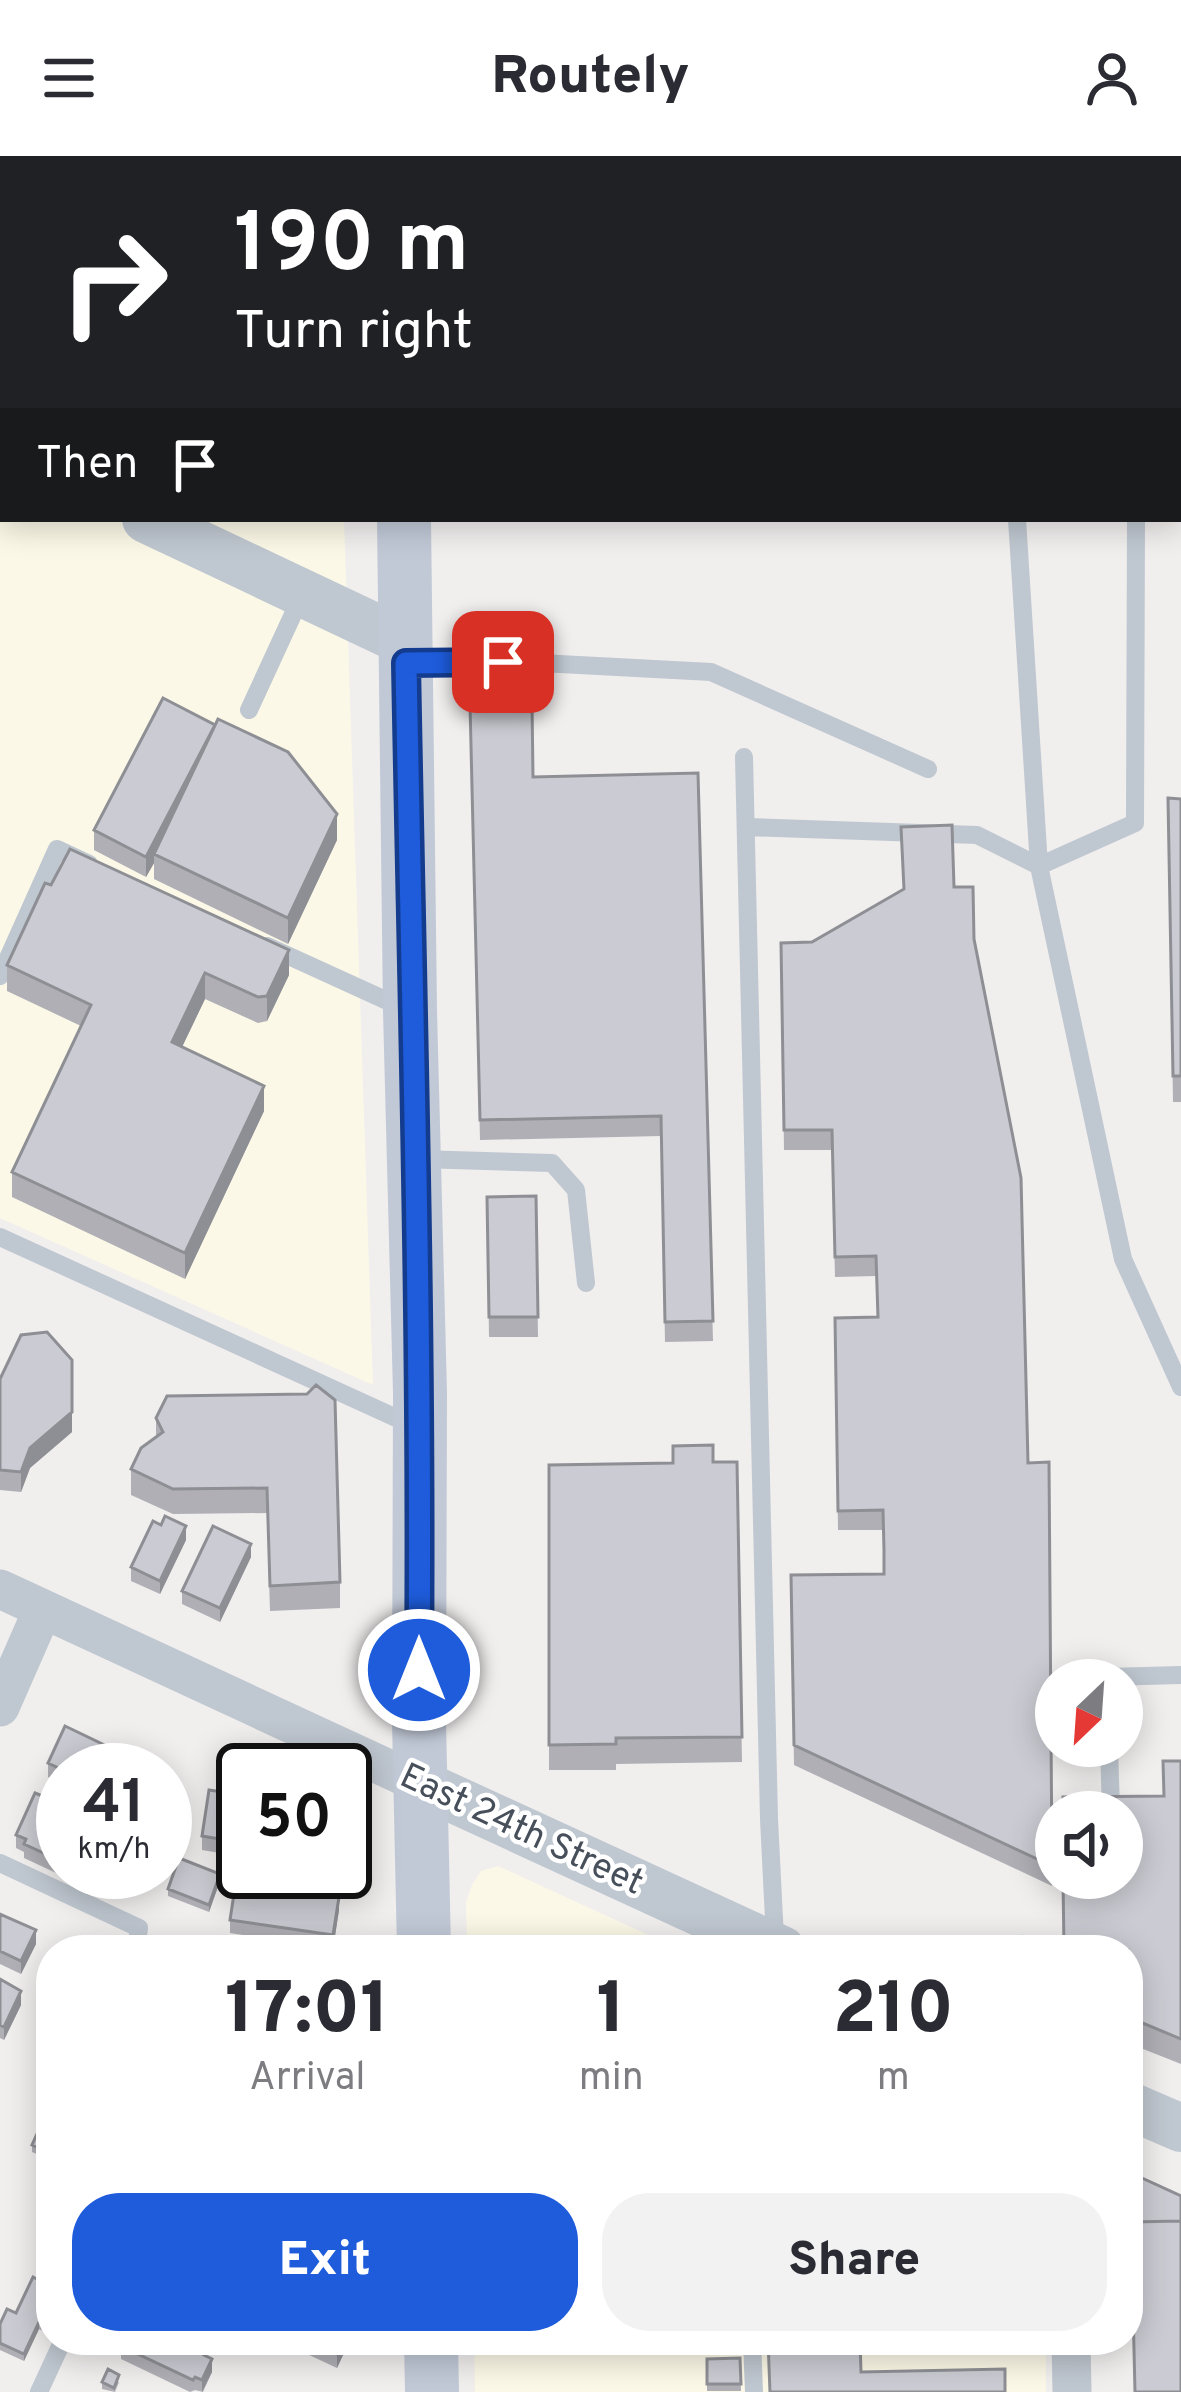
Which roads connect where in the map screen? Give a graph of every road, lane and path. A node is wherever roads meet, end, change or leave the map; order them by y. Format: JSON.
{"nodes":[{"id":1,"x":152,"y":522,"type":"edge"},
{"id":2,"x":404,"y":522,"type":"edge"},
{"id":3,"x":1017,"y":522,"type":"edge"},
{"id":4,"x":1136,"y":522,"type":"edge"},
{"id":5,"x":303,"y":593,"type":"junction"},
{"id":6,"x":406,"y":652,"type":"junction"},
{"id":7,"x":249,"y":710,"type":"dead end"},
{"id":8,"x":744,"y":757,"type":"dead end"},
{"id":9,"x":928,"y":769,"type":"dead end"},
{"id":10,"x":746,"y":826,"type":"junction"},
{"id":11,"x":1039,"y":866,"type":"junction"},
{"id":12,"x":99,"y":868,"type":"edge"},
{"id":13,"x":247,"y":936,"type":"edge"},
{"id":14,"x":0,"y":976,"type":"edge"},
{"id":15,"x":410,"y":1011,"type":"junction"},
{"id":16,"x":414,"y":1159,"type":"junction"},
{"id":17,"x":0,"y":1237,"type":"edge"},
{"id":18,"x":586,"y":1283,"type":"dead end"},
{"id":19,"x":1181,"y":1387,"type":"edge"},
{"id":20,"x":420,"y":1430,"type":"junction"},
{"id":21,"x":0,"y":1589,"type":"edge"},
{"id":22,"x":43,"y":1610,"type":"junction"},
{"id":23,"x":1181,"y":1675,"type":"edge"},
{"id":24,"x":1143,"y":1676,"type":"edge"},
{"id":25,"x":0,"y":1707,"type":"edge"},
{"id":26,"x":421,"y":1784,"type":"junction"},
{"id":27,"x":0,"y":1863,"type":"edge"},
{"id":28,"x":138,"y":1935,"type":"edge"},
{"id":29,"x":424,"y":1935,"type":"edge"},
{"id":30,"x":747,"y":1935,"type":"edge"},
{"id":31,"x":776,"y":1935,"type":"edge"},
{"id":32,"x":1143,"y":2111,"type":"edge"},
{"id":33,"x":1181,"y":2128,"type":"edge"},
{"id":34,"x":56,"y":2355,"type":"edge"},
{"id":35,"x":431,"y":2355,"type":"edge"},
{"id":36,"x":753,"y":2355,"type":"edge"},
{"id":37,"x":1071,"y":2355,"type":"edge"},
{"id":38,"x":39,"y":2392,"type":"edge"},
{"id":39,"x":432,"y":2392,"type":"edge"},
{"id":40,"x":754,"y":2392,"type":"edge"},
{"id":41,"x":1072,"y":2392,"type":"edge"}],
"edges":[{"from":1,"to":5,"type":"street"},
{"from":2,"to":6,"type":"main road"},
{"from":3,"to":11,"type":"lane"},
{"from":4,"to":11,"type":"lane"},
{"from":5,"to":6,"type":"street"},
{"from":5,"to":7,"type":"lane"},
{"from":6,"to":9,"type":"lane"},
{"from":6,"to":15,"type":"main road"},
{"from":8,"to":10,"type":"lane"},
{"from":10,"to":11,"type":"lane"},
{"from":10,"to":31,"type":"lane"},
{"from":11,"to":19,"type":"lane"},
{"from":12,"to":14,"type":"lane"},
{"from":13,"to":15,"type":"lane"},
{"from":15,"to":16,"type":"main road"},
{"from":16,"to":18,"type":"lane"},
{"from":16,"to":20,"type":"main road"},
{"from":17,"to":20,"type":"lane"},
{"from":20,"to":26,"type":"main road"},
{"from":21,"to":22,"type":"street","name":"East 24th Street"},
{"from":22,"to":25,"type":"street"},
{"from":22,"to":26,"type":"street","name":"East 24th Street"},
{"from":23,"to":24,"type":"lane"},
{"from":26,"to":29,"type":"main road"},
{"from":26,"to":30,"type":"street","name":"East 24th Street"},
{"from":27,"to":28,"type":"lane"},
{"from":32,"to":33,"type":"street"},
{"from":34,"to":38,"type":"lane"},
{"from":35,"to":39,"type":"main road"},
{"from":36,"to":40,"type":"lane"},
{"from":37,"to":41,"type":"street"}]}
